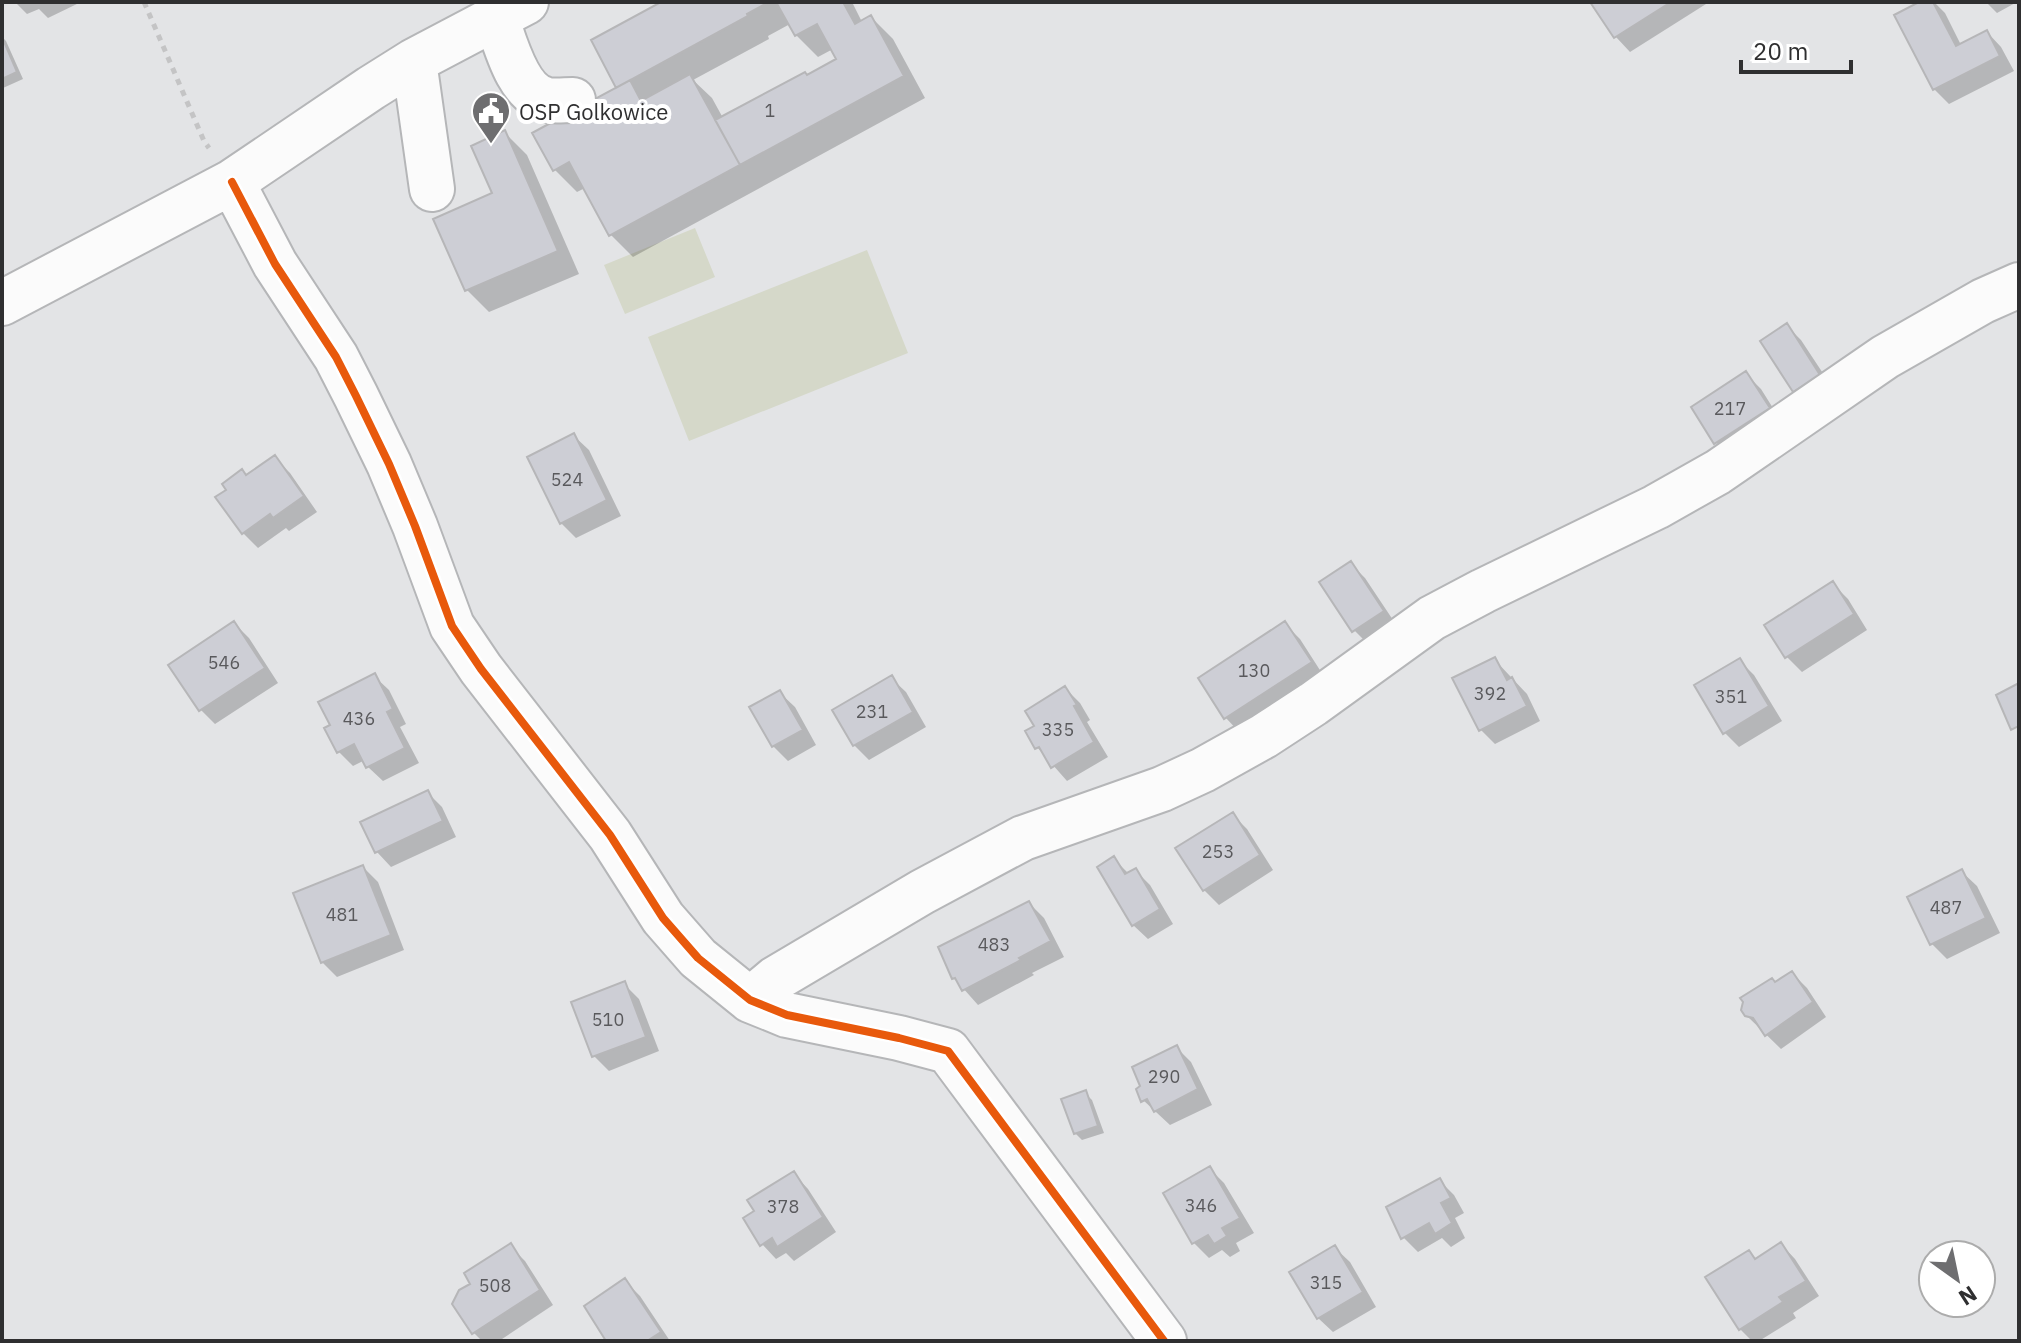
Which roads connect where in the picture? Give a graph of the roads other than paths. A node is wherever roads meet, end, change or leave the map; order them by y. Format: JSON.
{"nodes":[{"id":1,"x":511,"y":9,"type":"edge"},
{"id":2,"x":414,"y":61,"type":"junction"},
{"id":3,"x":573,"y":100,"type":"dead end"},
{"id":4,"x":232,"y":182,"type":"junction"},
{"id":5,"x":432,"y":189,"type":"dead end"},
{"id":6,"x":2019,"y":285,"type":"edge"},
{"id":7,"x":2,"y":303,"type":"edge"},
{"id":8,"x":750,"y":1000,"type":"junction"},
{"id":9,"x":1164,"y":1341,"type":"edge"}],
"edges":[{"from":1,"to":2,"type":"street"},
{"from":1,"to":3,"type":"street"},
{"from":2,"to":4,"type":"street"},
{"from":2,"to":5,"type":"street"},
{"from":4,"to":7,"type":"street"},
{"from":4,"to":8,"type":"street"},
{"from":6,"to":8,"type":"street"},
{"from":8,"to":9,"type":"street"}]}
